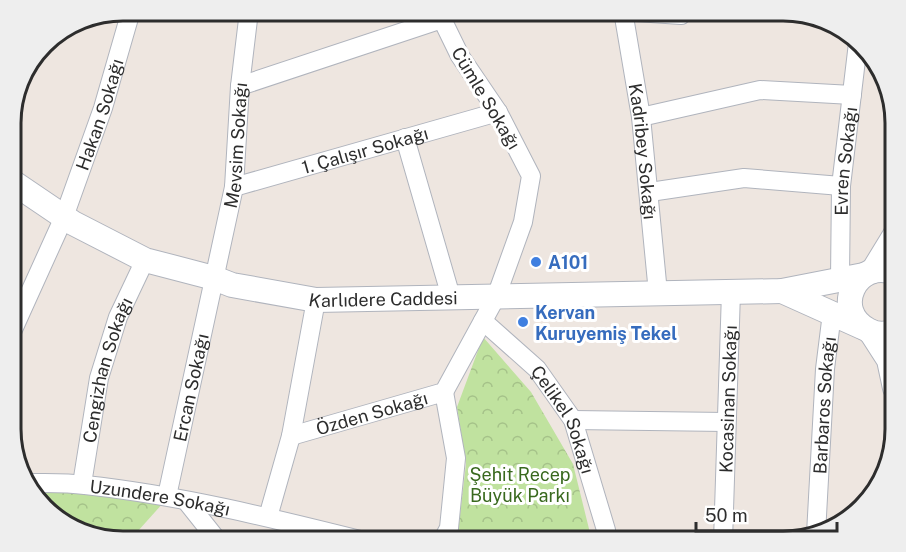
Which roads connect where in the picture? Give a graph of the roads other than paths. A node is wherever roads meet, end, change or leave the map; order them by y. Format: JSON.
{"nodes":[{"id":1,"x":128,"y":21,"type":"edge"},
{"id":2,"x":248,"y":21,"type":"edge"},
{"id":3,"x":423,"y":21,"type":"edge"},
{"id":4,"x":443,"y":21,"type":"edge"},
{"id":5,"x":624,"y":21,"type":"edge"},
{"id":6,"x":857,"y":53,"type":"edge"},
{"id":7,"x":240,"y":86,"type":"junction"},
{"id":8,"x":852,"y":95,"type":"junction"},
{"id":9,"x":498,"y":112,"type":"junction"},
{"id":10,"x":642,"y":117,"type":"junction"},
{"id":11,"x":405,"y":138,"type":"junction"},
{"id":12,"x":841,"y":186,"type":"junction"},
{"id":13,"x":234,"y":187,"type":"junction"},
{"id":14,"x":21,"y":189,"type":"edge"},
{"id":15,"x":650,"y":192,"type":"junction"},
{"id":16,"x":63,"y":216,"type":"junction"},
{"id":17,"x":885,"y":256,"type":"edge"},
{"id":18,"x":145,"y":260,"type":"junction"},
{"id":19,"x":877,"y":273,"type":"edge"},
{"id":20,"x":213,"y":278,"type":"junction"},
{"id":21,"x":840,"y":279,"type":"junction"},
{"id":22,"x":782,"y":291,"type":"junction"},
{"id":23,"x":658,"y":292,"type":"junction"},
{"id":24,"x":731,"y":292,"type":"junction"},
{"id":25,"x":451,"y":297,"type":"junction"},
{"id":26,"x":496,"y":297,"type":"junction"},
{"id":27,"x":316,"y":300,"type":"junction"},
{"id":28,"x":21,"y":311,"type":"edge"},
{"id":29,"x":832,"y":313,"type":"junction"},
{"id":30,"x":483,"y":321,"type":"junction"},
{"id":31,"x":867,"y":330,"type":"junction"},
{"id":32,"x":885,"y":333,"type":"edge"},
{"id":33,"x":885,"y":355,"type":"edge"},
{"id":34,"x":444,"y":392,"type":"junction"},
{"id":35,"x":573,"y":420,"type":"junction"},
{"id":36,"x":726,"y":422,"type":"junction"},
{"id":37,"x":291,"y":436,"type":"junction"},
{"id":38,"x":37,"y":483,"type":"edge"},
{"id":39,"x":82,"y":484,"type":"junction"},
{"id":40,"x":167,"y":496,"type":"junction"},
{"id":41,"x":188,"y":502,"type":"junction"},
{"id":42,"x":268,"y":518,"type":"junction"},
{"id":43,"x":816,"y":525,"type":"edge"},
{"id":44,"x":210,"y":531,"type":"edge"},
{"id":45,"x":322,"y":531,"type":"edge"},
{"id":46,"x":447,"y":531,"type":"edge"},
{"id":47,"x":606,"y":531,"type":"edge"},
{"id":48,"x":723,"y":531,"type":"edge"}],
"edges":[{"from":1,"to":16,"type":"street","name":"Hakan Sokağı"},
{"from":2,"to":7,"type":"street","name":"Mevsim Sokağı"},
{"from":3,"to":7,"type":"street"},
{"from":4,"to":9,"type":"street","name":"Cümle Sokağı"},
{"from":5,"to":10,"type":"street","name":"Kadribey Sokağı"},
{"from":6,"to":8,"type":"street","name":"Evren Sokağı"},
{"from":7,"to":13,"type":"street","name":"Mevsim Sokağı"},
{"from":8,"to":10,"type":"street"},
{"from":8,"to":12,"type":"street","name":"Evren Sokağı"},
{"from":9,"to":11,"type":"street","name":"1. Çalışır Sokağı"},
{"from":9,"to":26,"type":"street","name":"Cümle Sokağı"},
{"from":10,"to":15,"type":"street","name":"Kadribey Sokağı"},
{"from":11,"to":13,"type":"street","name":"1. Çalışır Sokağı"},
{"from":11,"to":25,"type":"street"},
{"from":12,"to":15,"type":"street"},
{"from":12,"to":21,"type":"street","name":"Evren Sokağı"},
{"from":13,"to":20,"type":"street","name":"Mevsim Sokağı"},
{"from":14,"to":16,"type":"street","name":"Karlıdere Caddesi"},
{"from":15,"to":23,"type":"street","name":"Kadribey Sokağı"},
{"from":16,"to":18,"type":"street","name":"Karlıdere Caddesi"},
{"from":16,"to":28,"type":"street","name":"Hakan Sokağı"},
{"from":17,"to":19,"type":"street"},
{"from":18,"to":20,"type":"street","name":"Karlıdere Caddesi"},
{"from":18,"to":39,"type":"street","name":"Cengizhan Sokağı"},
{"from":19,"to":21,"type":"street","name":"Karlıdere Caddesi"},
{"from":19,"to":31,"type":"street"},
{"from":20,"to":27,"type":"street","name":"Karlıdere Caddesi"},
{"from":20,"to":40,"type":"street","name":"Ercan Sokağı"},
{"from":21,"to":22,"type":"street","name":"Karlıdere Caddesi"},
{"from":22,"to":24,"type":"street","name":"Karlıdere Caddesi"},
{"from":22,"to":29,"type":"street","name":"Karlıdere Caddesi"},
{"from":23,"to":24,"type":"street","name":"Karlıdere Caddesi"},
{"from":23,"to":26,"type":"street","name":"Karlıdere Caddesi"},
{"from":24,"to":36,"type":"street","name":"Kocasinan Sokağı"},
{"from":25,"to":26,"type":"street","name":"Karlıdere Caddesi"},
{"from":25,"to":27,"type":"street","name":"Karlıdere Caddesi"},
{"from":26,"to":30,"type":"street","name":"Cümle Sokağı"},
{"from":27,"to":37,"type":"street","name":"Özden Sokağı"},
{"from":29,"to":31,"type":"street","name":"Karlıdere Caddesi"},
{"from":29,"to":43,"type":"street","name":"Barbaros Sokağı"},
{"from":30,"to":34,"type":"street","name":"Özden Sokağı"},
{"from":30,"to":35,"type":"street","name":"Çelikel Sokağı"},
{"from":31,"to":32,"type":"street"},
{"from":31,"to":33,"type":"street"},
{"from":34,"to":37,"type":"street","name":"Özden Sokağı"},
{"from":34,"to":46,"type":"street"},
{"from":35,"to":36,"type":"street"},
{"from":35,"to":47,"type":"street","name":"Çelikel Sokağı"},
{"from":36,"to":48,"type":"street","name":"Kocasinan Sokağı"},
{"from":37,"to":42,"type":"street","name":"Özden Sokağı"},
{"from":38,"to":39,"type":"street","name":"Uzundere Sokağı"},
{"from":39,"to":40,"type":"street","name":"Uzundere Sokağı"},
{"from":40,"to":41,"type":"street","name":"Uzundere Sokağı"},
{"from":41,"to":42,"type":"street","name":"Uzundere Sokağı"},
{"from":41,"to":44,"type":"street"},
{"from":42,"to":45,"type":"street","name":"Uzundere Sokağı"}]}
